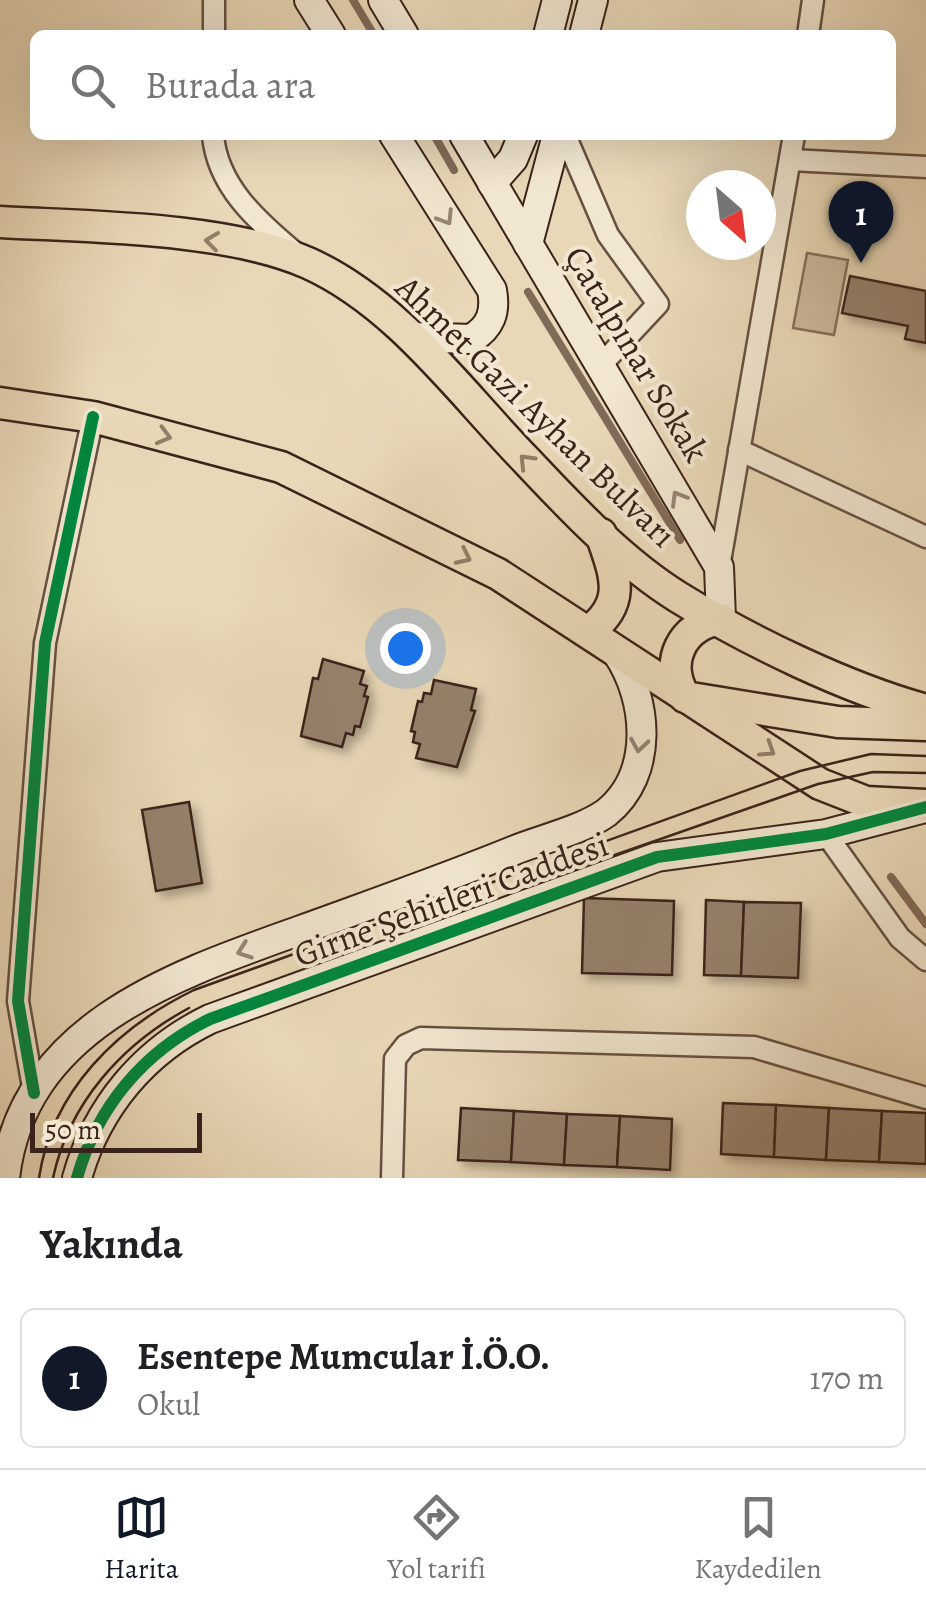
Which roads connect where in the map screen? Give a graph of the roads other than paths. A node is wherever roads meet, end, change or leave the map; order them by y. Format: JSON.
{"nodes":[{"id":1,"x":214,"y":0,"type":"edge"},
{"id":2,"x":309,"y":0,"type":"edge"},
{"id":3,"x":383,"y":0,"type":"edge"},
{"id":4,"x":558,"y":0,"type":"edge"},
{"id":5,"x":593,"y":0,"type":"edge"},
{"id":6,"x":813,"y":0,"type":"edge"},
{"id":7,"x":214,"y":30,"type":"edge"},
{"id":8,"x":328,"y":30,"type":"edge"},
{"id":9,"x":401,"y":30,"type":"edge"},
{"id":10,"x":549,"y":30,"type":"edge"},
{"id":11,"x":585,"y":30,"type":"edge"},
{"id":12,"x":809,"y":30,"type":"edge"},
{"id":13,"x":213,"y":140,"type":"edge"},
{"id":14,"x":397,"y":140,"type":"edge"},
{"id":15,"x":467,"y":140,"type":"edge"},
{"id":16,"x":521,"y":140,"type":"edge"},
{"id":17,"x":559,"y":140,"type":"edge"},
{"id":18,"x":563,"y":140,"type":"edge"},
{"id":19,"x":793,"y":140,"type":"edge"},
{"id":20,"x":790,"y":160,"type":"junction"},
{"id":21,"x":926,"y":168,"type":"edge"},
{"id":22,"x":492,"y":182,"type":"junction"},
{"id":23,"x":0,"y":222,"type":"edge"},
{"id":24,"x":528,"y":244,"type":"junction"},
{"id":25,"x":306,"y":262,"type":"junction"},
{"id":26,"x":411,"y":337,"type":"junction"},
{"id":27,"x":600,"y":366,"type":"junction"},
{"id":28,"x":0,"y":403,"type":"edge"},
{"id":29,"x":94,"y":417,"type":"junction"},
{"id":30,"x":739,"y":450,"type":"junction"},
{"id":31,"x":601,"y":534,"type":"junction"},
{"id":32,"x":926,"y":537,"type":"edge"},
{"id":33,"x":718,"y":567,"type":"junction"},
{"id":34,"x":721,"y":619,"type":"junction"},
{"id":35,"x":588,"y":632,"type":"junction"},
{"id":36,"x":617,"y":653,"type":"junction"},
{"id":37,"x":685,"y":696,"type":"junction"},
{"id":38,"x":926,"y":710,"type":"edge"},
{"id":39,"x":926,"y":725,"type":"edge"},
{"id":40,"x":926,"y":806,"type":"edge"},
{"id":41,"x":826,"y":834,"type":"junction"},
{"id":42,"x":926,"y":960,"type":"edge"},
{"id":43,"x":34,"y":1093,"type":"junction"},
{"id":44,"x":926,"y":1098,"type":"edge"},
{"id":45,"x":5,"y":1178,"type":"edge"},
{"id":46,"x":77,"y":1178,"type":"edge"},
{"id":47,"x":392,"y":1178,"type":"edge"}],
"edges":[{"from":1,"to":7,"type":"street"},
{"from":2,"to":8,"type":"street"},
{"from":3,"to":9,"type":"street"},
{"from":4,"to":10,"type":"street"},
{"from":5,"to":11,"type":"street"},
{"from":6,"to":12,"type":"street"},
{"from":13,"to":25,"type":"street"},
{"from":14,"to":26,"type":"street","one_way":true},
{"from":15,"to":22,"type":"street","name":"Çatalpınar Sokak"},
{"from":16,"to":22,"type":"street"},
{"from":17,"to":24,"type":"street"},
{"from":18,"to":27,"type":"street"},
{"from":19,"to":20,"type":"street"},
{"from":20,"to":21,"type":"street"},
{"from":20,"to":30,"type":"street"},
{"from":22,"to":24,"type":"street","name":"Çatalpınar Sokak"},
{"from":25,"to":23,"type":"main road","name":"Ahmet Gazi Ayhan Bulvarı","one_way":true},
{"from":24,"to":27,"type":"street","name":"Çatalpınar Sokak"},
{"from":25,"to":26,"type":"main road","name":"Ahmet Gazi Ayhan Bulvarı"},
{"from":31,"to":26,"type":"main road","name":"Ahmet Gazi Ayhan Bulvarı","one_way":true},
{"from":33,"to":27,"type":"street","name":"Çatalpınar Sokak","one_way":true},
{"from":28,"to":29,"type":"main road"},
{"from":29,"to":35,"type":"main road","one_way":true},
{"from":29,"to":43,"type":"street"},
{"from":30,"to":32,"type":"street"},
{"from":30,"to":33,"type":"street"},
{"from":31,"to":34,"type":"main road","name":"Ahmet Gazi Ayhan Bulvarı"},
{"from":31,"to":35,"type":"main road"},
{"from":33,"to":34,"type":"street","name":"Çatalpınar Sokak"},
{"from":34,"to":37,"type":"main road"},
{"from":34,"to":38,"type":"main road","name":"Ahmet Gazi Ayhan Bulvarı"},
{"from":35,"to":36,"type":"main road"},
{"from":36,"to":37,"type":"main road"},
{"from":36,"to":43,"type":"street","name":"Girne Şehitleri Caddesi","one_way":true},
{"from":37,"to":39,"type":"main road"},
{"from":37,"to":40,"type":"main road","one_way":true},
{"from":40,"to":41,"type":"street","name":"Girne Şehitleri Caddesi"},
{"from":41,"to":42,"type":"street"},
{"from":41,"to":46,"type":"street","name":"Girne Şehitleri Caddesi"},
{"from":43,"to":45,"type":"street","name":"Girne Şehitleri Caddesi"},
{"from":44,"to":47,"type":"street"}]}
